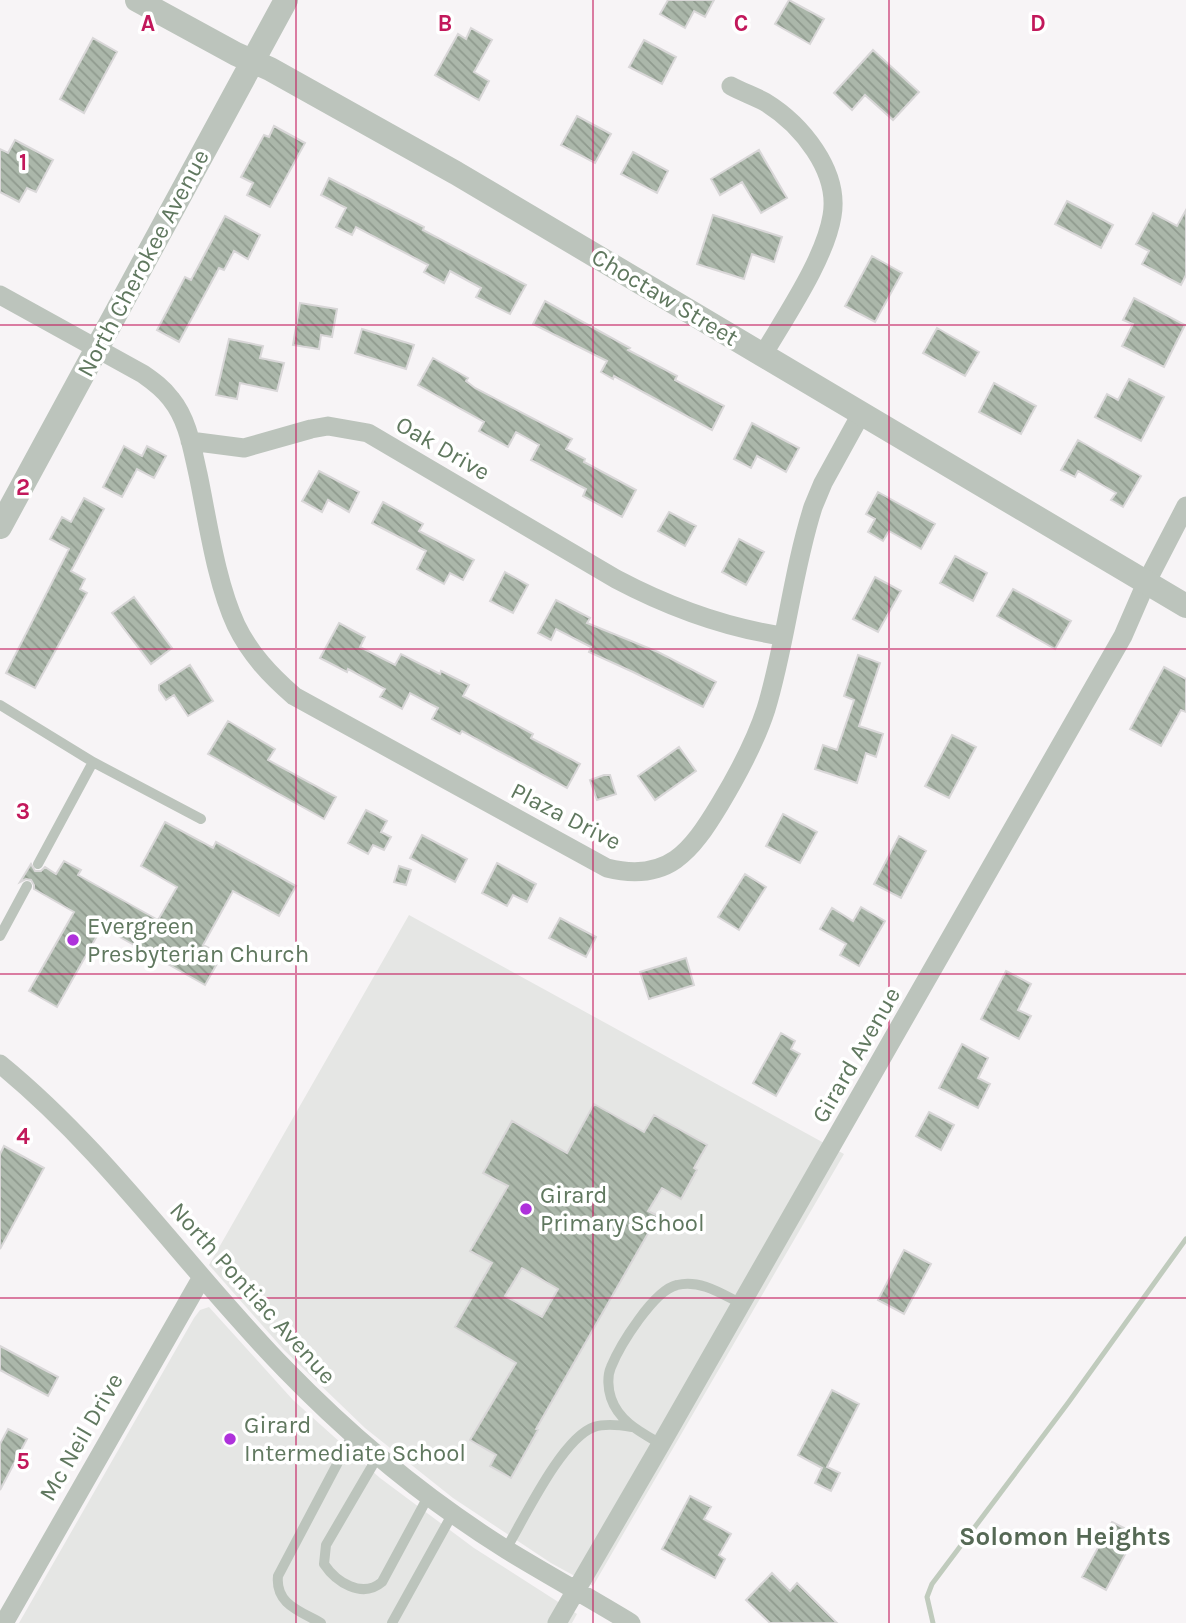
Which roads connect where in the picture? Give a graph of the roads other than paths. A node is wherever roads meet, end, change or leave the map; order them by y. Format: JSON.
{"nodes":[{"id":1,"x":137,"y":0,"type":"edge"},
{"id":2,"x":286,"y":0,"type":"edge"},
{"id":3,"x":253,"y":61,"type":"junction"},
{"id":4,"x":731,"y":86,"type":"dead end"},
{"id":5,"x":0,"y":295,"type":"edge"},
{"id":6,"x":96,"y":349,"type":"junction"},
{"id":7,"x":763,"y":355,"type":"junction"},
{"id":8,"x":861,"y":414,"type":"junction"},
{"id":9,"x":190,"y":441,"type":"junction"},
{"id":10,"x":1186,"y":506,"type":"edge"},
{"id":11,"x":0,"y":527,"type":"edge"},
{"id":12,"x":1146,"y":583,"type":"junction"},
{"id":13,"x":1186,"y":606,"type":"edge"},
{"id":14,"x":782,"y":636,"type":"junction"},
{"id":15,"x":0,"y":705,"type":"edge"},
{"id":16,"x":93,"y":762,"type":"junction"},
{"id":17,"x":201,"y":819,"type":"dead end"},
{"id":18,"x":38,"y":864,"type":"dead end"},
{"id":19,"x":27,"y":886,"type":"dead end"},
{"id":20,"x":0,"y":936,"type":"edge"},
{"id":21,"x":0,"y":1064,"type":"edge"},
{"id":22,"x":202,"y":1276,"type":"junction"},
{"id":23,"x":742,"y":1304,"type":"junction"},
{"id":24,"x":632,"y":1427,"type":"junction"},
{"id":25,"x":353,"y":1434,"type":"junction"},
{"id":26,"x":662,"y":1444,"type":"junction"},
{"id":27,"x":378,"y":1456,"type":"junction"},
{"id":28,"x":429,"y":1496,"type":"junction"},
{"id":29,"x":453,"y":1513,"type":"junction"},
{"id":30,"x":506,"y":1549,"type":"junction"},
{"id":31,"x":576,"y":1590,"type":"junction"},
{"id":32,"x":4,"y":1623,"type":"edge"},
{"id":33,"x":321,"y":1623,"type":"edge"},
{"id":34,"x":392,"y":1623,"type":"edge"},
{"id":35,"x":557,"y":1623,"type":"edge"},
{"id":36,"x":631,"y":1623,"type":"edge"}],
"edges":[{"from":1,"to":3,"type":"street","name":"Choctaw Street"},
{"from":2,"to":3,"type":"street","name":"North Cherokee Avenue"},
{"from":3,"to":6,"type":"street","name":"North Cherokee Avenue"},
{"from":3,"to":7,"type":"street","name":"Choctaw Street"},
{"from":4,"to":7,"type":"street"},
{"from":5,"to":6,"type":"street"},
{"from":6,"to":9,"type":"street"},
{"from":6,"to":11,"type":"street","name":"North Cherokee Avenue"},
{"from":7,"to":8,"type":"street","name":"Choctaw Street"},
{"from":8,"to":12,"type":"street","name":"Choctaw Street"},
{"from":8,"to":14,"type":"street","name":"Plaza Drive"},
{"from":9,"to":14,"type":"street","name":"Oak Drive"},
{"from":9,"to":14,"type":"street","name":"Plaza Drive"},
{"from":10,"to":12,"type":"street","name":"Girard Avenue"},
{"from":12,"to":13,"type":"street","name":"Choctaw Street"},
{"from":12,"to":23,"type":"street","name":"Girard Avenue"},
{"from":15,"to":16,"type":"lane"},
{"from":16,"to":17,"type":"lane"},
{"from":16,"to":18,"type":"lane"},
{"from":19,"to":20,"type":"lane"},
{"from":21,"to":22,"type":"street","name":"North Pontiac Avenue"},
{"from":22,"to":25,"type":"street","name":"North Pontiac Avenue"},
{"from":22,"to":32,"type":"street","name":"Mc Neil Drive"},
{"from":23,"to":24,"type":"lane"},
{"from":23,"to":26,"type":"street","name":"Girard Avenue"},
{"from":24,"to":26,"type":"lane"},
{"from":24,"to":30,"type":"lane"},
{"from":25,"to":27,"type":"street","name":"North Pontiac Avenue"},
{"from":25,"to":33,"type":"lane"},
{"from":26,"to":31,"type":"street","name":"Girard Avenue"},
{"from":27,"to":28,"type":"street","name":"North Pontiac Avenue"},
{"from":27,"to":28,"type":"lane"},
{"from":28,"to":29,"type":"street","name":"North Pontiac Avenue"},
{"from":29,"to":30,"type":"street","name":"North Pontiac Avenue"},
{"from":29,"to":34,"type":"lane"},
{"from":30,"to":31,"type":"street","name":"North Pontiac Avenue"},
{"from":31,"to":35,"type":"street","name":"Girard Avenue"},
{"from":31,"to":36,"type":"street","name":"North Pontiac Avenue"}]}
